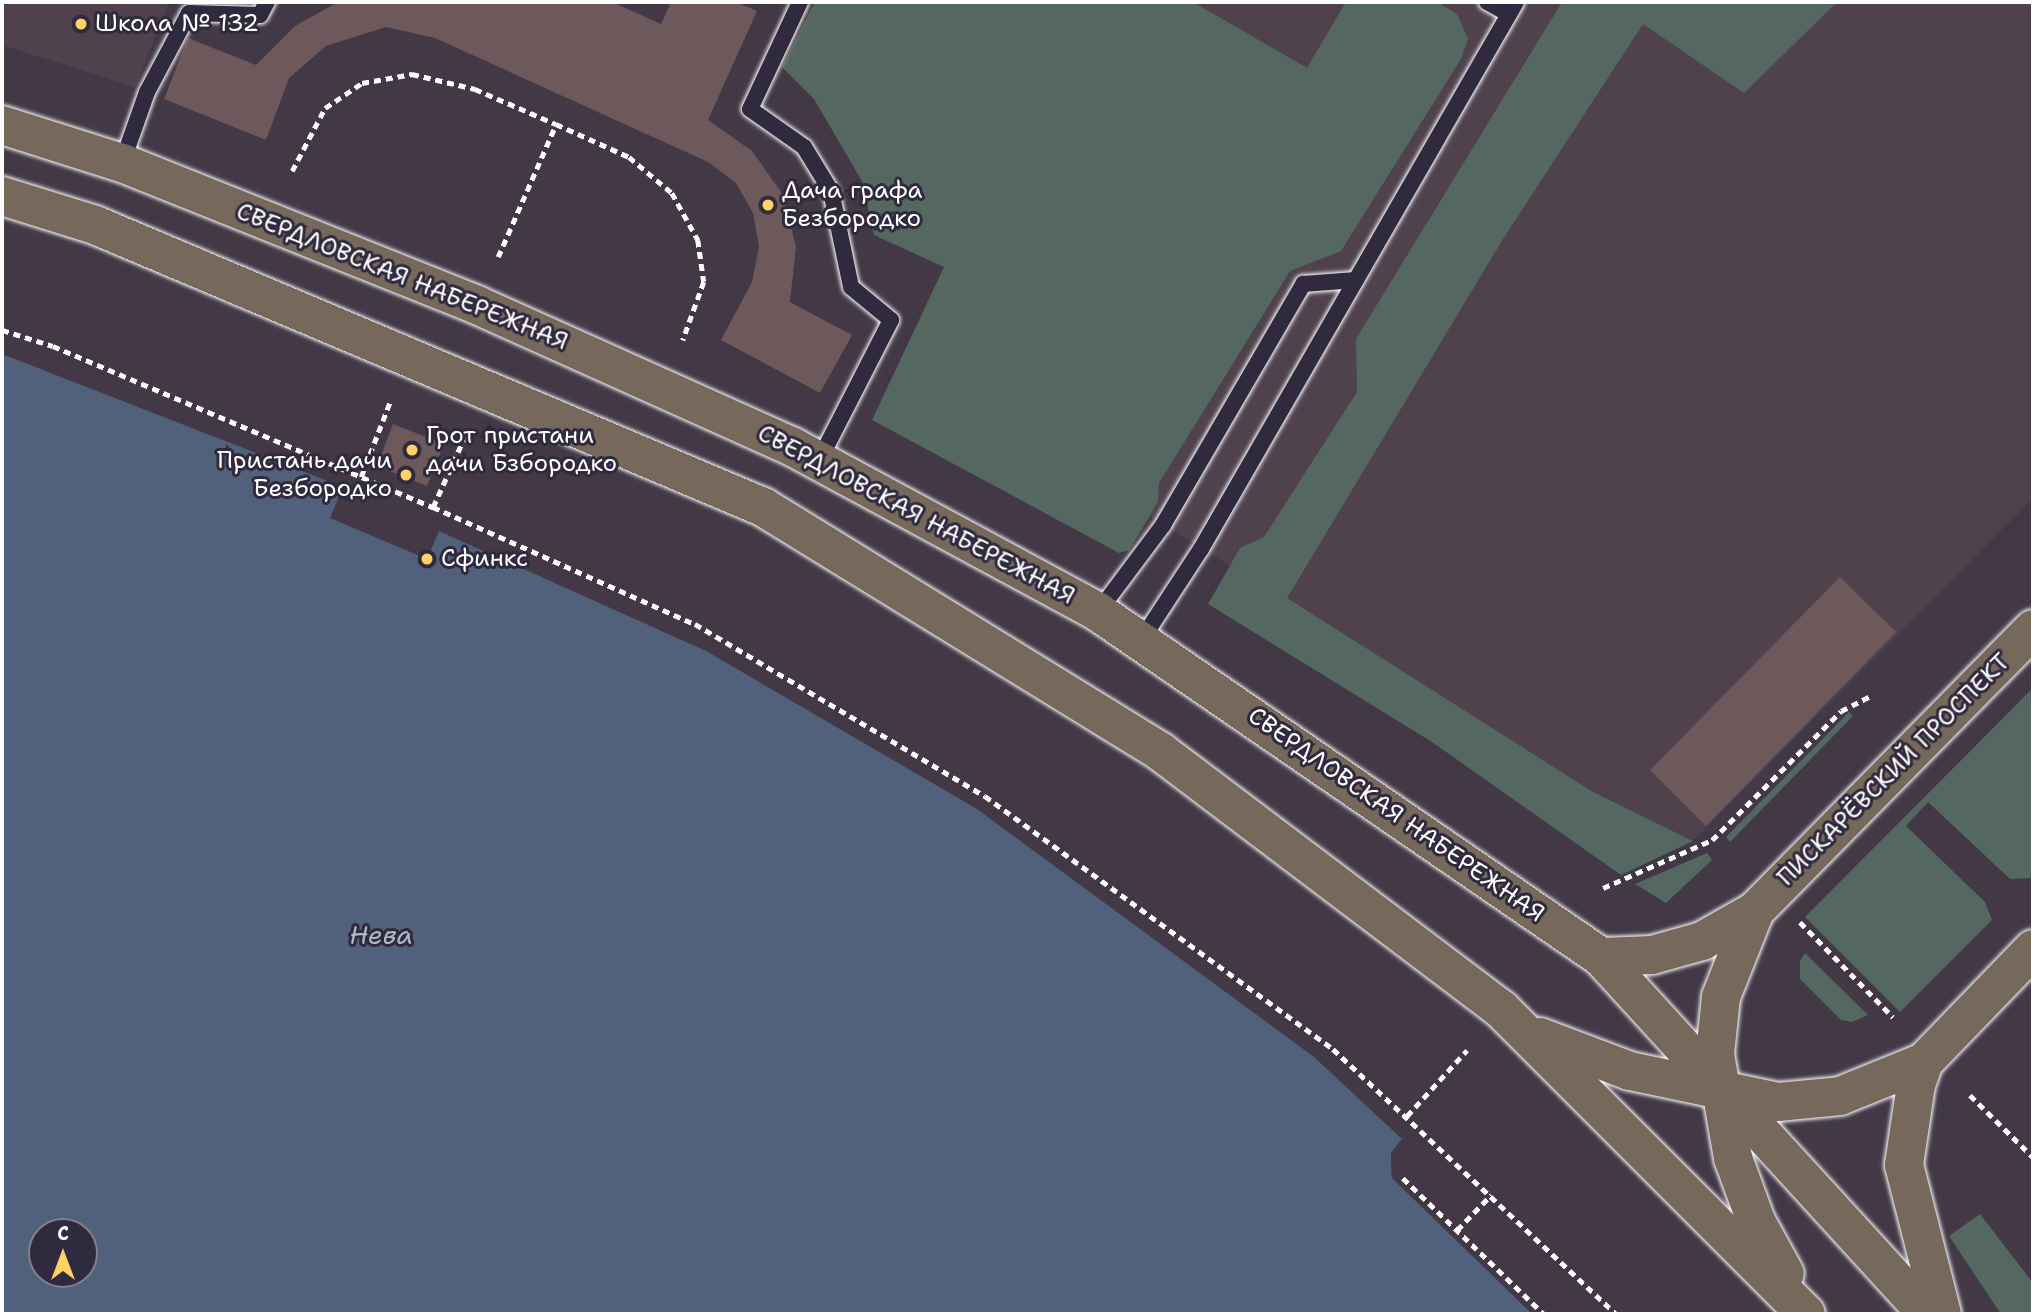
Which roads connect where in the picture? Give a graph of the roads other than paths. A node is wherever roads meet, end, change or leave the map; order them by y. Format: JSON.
{"nodes":[{"id":1,"x":267,"y":2,"type":"edge"},
{"id":2,"x":800,"y":2,"type":"edge"},
{"id":3,"x":1487,"y":2,"type":"edge"},
{"id":4,"x":1513,"y":8,"type":"edge"},
{"id":5,"x":2,"y":125,"type":"edge"},
{"id":6,"x":122,"y":163,"type":"junction"},
{"id":7,"x":2,"y":196,"type":"edge"},
{"id":8,"x":1356,"y":280,"type":"junction"},
{"id":9,"x":819,"y":461,"type":"junction"},
{"id":10,"x":1098,"y":612,"type":"junction"},
{"id":11,"x":2033,"y":629,"type":"edge"},
{"id":12,"x":1142,"y":639,"type":"junction"},
{"id":13,"x":1755,"y":911,"type":"junction"},
{"id":14,"x":2033,"y":948,"type":"edge"},
{"id":15,"x":1601,"y":957,"type":"junction"},
{"id":16,"x":1527,"y":1032,"type":"junction"},
{"id":17,"x":1924,"y":1062,"type":"junction"},
{"id":18,"x":1720,"y":1091,"type":"junction"},
{"id":19,"x":1806,"y":1314,"type":"edge"},
{"id":20,"x":1927,"y":1314,"type":"edge"},
{"id":21,"x":1942,"y":1314,"type":"edge"}],
"edges":[{"from":1,"to":6,"type":"lane"},
{"from":2,"to":9,"type":"lane"},
{"from":3,"to":4,"type":"lane"},
{"from":4,"to":8,"type":"lane"},
{"from":5,"to":6,"type":"main road","name":"СВЕРДЛОВСКАЯ НАБЕРЕЖНАЯ"},
{"from":6,"to":9,"type":"main road","name":"СВЕРДЛОВСКАЯ НАБЕРЕЖНАЯ"},
{"from":7,"to":16,"type":"main road"},
{"from":8,"to":10,"type":"lane"},
{"from":8,"to":12,"type":"lane"},
{"from":9,"to":10,"type":"main road","name":"СВЕРДЛОВСКАЯ НАБЕРЕЖНАЯ"},
{"from":10,"to":12,"type":"main road","name":"СВЕРДЛОВСКАЯ НАБЕРЕЖНАЯ"},
{"from":11,"to":13,"type":"main road","name":"ПИСКАРЁВСКИЙ ПРОСПЕКТ"},
{"from":12,"to":15,"type":"main road","name":"СВЕРДЛОВСКАЯ НАБЕРЕЖНАЯ"},
{"from":13,"to":15,"type":"main road","name":"ПИСКАРЁВСКИЙ ПРОСПЕКТ"},
{"from":13,"to":18,"type":"main road","name":"ПИСКАРЁВСКИЙ ПРОСПЕКТ"},
{"from":14,"to":17,"type":"main road"},
{"from":15,"to":18,"type":"main road","name":"СВЕРДЛОВСКАЯ НАБЕРЕЖНАЯ"},
{"from":16,"to":18,"type":"main road"},
{"from":16,"to":19,"type":"main road"},
{"from":17,"to":18,"type":"main road"},
{"from":17,"to":21,"type":"main road"},
{"from":18,"to":19,"type":"main road"},
{"from":18,"to":20,"type":"main road","name":"СВЕРДЛОВСКАЯ НАБЕРЕЖНАЯ"}]}
